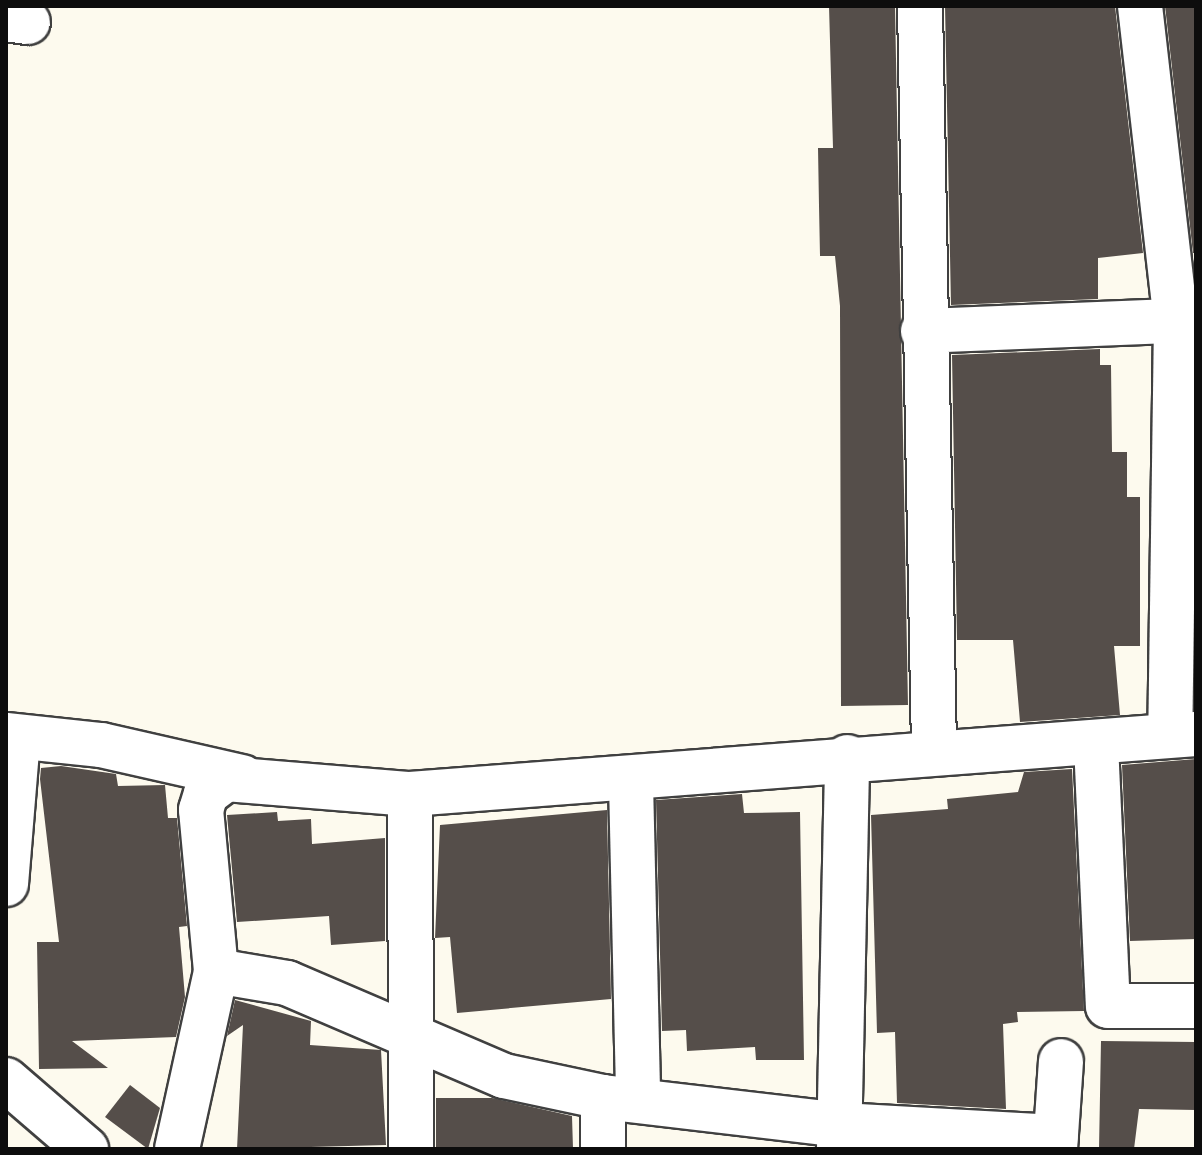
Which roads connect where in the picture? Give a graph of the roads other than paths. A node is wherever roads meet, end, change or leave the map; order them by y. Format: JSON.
{"nodes":[{"id":1,"x":920,"y":6,"type":"edge"},
{"id":2,"x":1140,"y":6,"type":"edge"},
{"id":3,"x":1186,"y":321,"type":"edge"},
{"id":4,"x":923,"y":331,"type":"junction"},
{"id":5,"x":1183,"y":734,"type":"edge"},
{"id":6,"x":12,"y":736,"type":"edge"},
{"id":7,"x":1096,"y":744,"type":"junction"},
{"id":8,"x":934,"y":751,"type":"junction"},
{"id":9,"x":847,"y":757,"type":"junction"},
{"id":10,"x":242,"y":777,"type":"junction"},
{"id":11,"x":631,"y":782,"type":"junction"},
{"id":12,"x":410,"y":794,"type":"junction"},
{"id":13,"x":10,"y":826,"type":"edge"},
{"id":14,"x":6,"y":884,"type":"edge"},
{"id":15,"x":216,"y":971,"type":"junction"},
{"id":16,"x":1196,"y":1006,"type":"edge"},
{"id":17,"x":411,"y":1036,"type":"junction"},
{"id":18,"x":1061,"y":1061,"type":"dead end"},
{"id":19,"x":6,"y":1080,"type":"edge"},
{"id":20,"x":621,"y":1098,"type":"junction"},
{"id":21,"x":840,"y":1137,"type":"edge"},
{"id":22,"x":1055,"y":1143,"type":"edge"},
{"id":23,"x":86,"y":1149,"type":"edge"},
{"id":24,"x":177,"y":1149,"type":"edge"},
{"id":25,"x":411,"y":1149,"type":"edge"},
{"id":26,"x":603,"y":1149,"type":"edge"}],
"edges":[{"from":1,"to":4,"type":"street"},
{"from":2,"to":3,"type":"street"},
{"from":3,"to":4,"type":"street"},
{"from":3,"to":5,"type":"street"},
{"from":4,"to":8,"type":"street"},
{"from":5,"to":7,"type":"street"},
{"from":6,"to":10,"type":"street"},
{"from":6,"to":13,"type":"street"},
{"from":7,"to":8,"type":"street"},
{"from":7,"to":16,"type":"street"},
{"from":8,"to":9,"type":"street"},
{"from":9,"to":11,"type":"street"},
{"from":9,"to":21,"type":"street"},
{"from":10,"to":12,"type":"street"},
{"from":10,"to":15,"type":"street"},
{"from":11,"to":12,"type":"street"},
{"from":11,"to":20,"type":"street"},
{"from":12,"to":17,"type":"street"},
{"from":13,"to":14,"type":"street"},
{"from":15,"to":17,"type":"street"},
{"from":15,"to":24,"type":"street"},
{"from":17,"to":20,"type":"street"},
{"from":17,"to":25,"type":"street"},
{"from":18,"to":22,"type":"street"},
{"from":19,"to":23,"type":"street"},
{"from":20,"to":21,"type":"street"},
{"from":20,"to":26,"type":"street"},
{"from":21,"to":22,"type":"street"}]}
